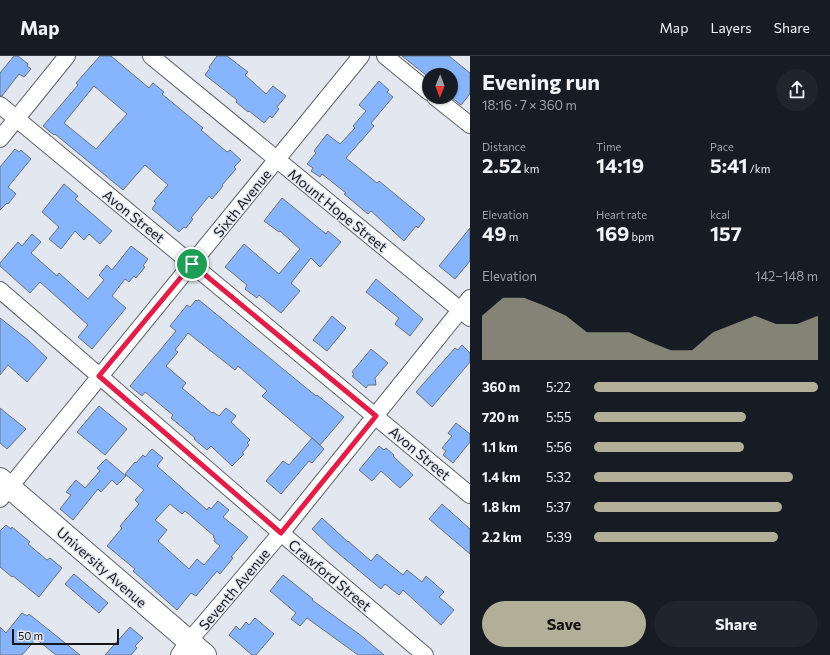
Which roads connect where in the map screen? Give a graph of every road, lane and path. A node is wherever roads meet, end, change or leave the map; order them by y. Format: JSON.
{"nodes":[{"id":1,"x":67,"y":56,"type":"edge"},
{"id":2,"x":151,"y":56,"type":"edge"},
{"id":3,"x":361,"y":56,"type":"edge"},
{"id":4,"x":385,"y":56,"type":"edge"},
{"id":5,"x":422,"y":86,"type":"edge"},
{"id":6,"x":443,"y":104,"type":"edge"},
{"id":7,"x":0,"y":105,"type":"edge"},
{"id":8,"x":17,"y":119,"type":"junction"},
{"id":9,"x":470,"y":126,"type":"edge"},
{"id":10,"x":0,"y":139,"type":"edge"},
{"id":11,"x":277,"y":160,"type":"junction"},
{"id":12,"x":192,"y":264,"type":"junction"},
{"id":13,"x":0,"y":290,"type":"edge"},
{"id":14,"x":467,"y":309,"type":"edge"},
{"id":15,"x":99,"y":376,"type":"junction"},
{"id":16,"x":376,"y":416,"type":"junction"},
{"id":17,"x":3,"y":488,"type":"edge"},
{"id":18,"x":470,"y":495,"type":"edge"},
{"id":19,"x":281,"y":533,"type":"junction"},
{"id":20,"x":191,"y":650,"type":"edge"},
{"id":21,"x":425,"y":655,"type":"edge"}],
"edges":[{"from":1,"to":8,"type":"street"},
{"from":2,"to":11,"type":"street","name":"Mount Hope Street"},
{"from":3,"to":11,"type":"street","name":"Sixth Avenue"},
{"from":4,"to":5,"type":"street"},
{"from":6,"to":9,"type":"street"},
{"from":7,"to":8,"type":"street","name":"Avon Street"},
{"from":8,"to":10,"type":"street"},
{"from":8,"to":12,"type":"street","name":"Avon Street"},
{"from":11,"to":12,"type":"street","name":"Sixth Avenue"},
{"from":11,"to":14,"type":"street","name":"Mount Hope Street"},
{"from":12,"to":15,"type":"street","name":"Sixth Avenue"},
{"from":12,"to":16,"type":"street","name":"Avon Street"},
{"from":13,"to":15,"type":"street","name":"Crawford Street"},
{"from":14,"to":16,"type":"street","name":"Seventh Avenue"},
{"from":15,"to":17,"type":"street","name":"Sixth Avenue"},
{"from":15,"to":19,"type":"street","name":"Crawford Street"},
{"from":16,"to":18,"type":"street","name":"Avon Street"},
{"from":16,"to":19,"type":"street","name":"Seventh Avenue"},
{"from":17,"to":20,"type":"main road","name":"University Avenue"},
{"from":19,"to":20,"type":"street","name":"Seventh Avenue"},
{"from":19,"to":21,"type":"street","name":"Crawford Street"}]}
